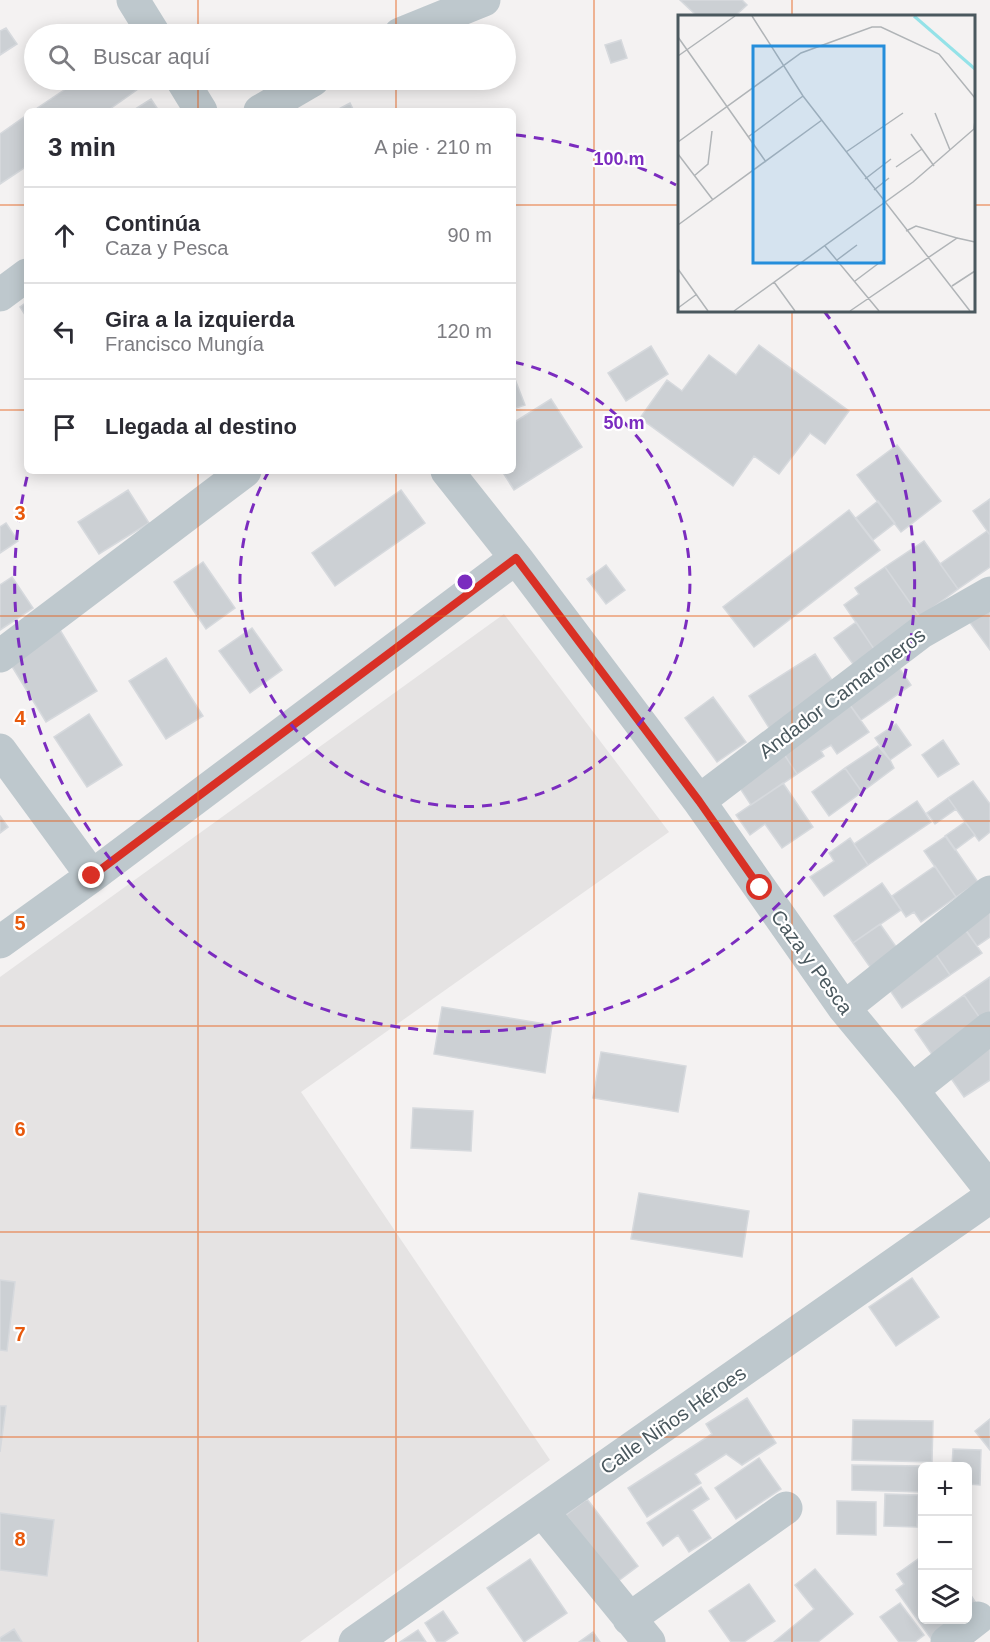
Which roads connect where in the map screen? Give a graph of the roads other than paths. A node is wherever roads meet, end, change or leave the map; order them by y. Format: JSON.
{"nodes":[{"id":1,"x":134,"y":0,"type":"edge"},
{"id":2,"x":484,"y":0,"type":"edge"},
{"id":3,"x":148,"y":24,"type":"edge"},
{"id":4,"x":425,"y":24,"type":"edge"},
{"id":5,"x":188,"y":90,"type":"edge"},
{"id":6,"x":296,"y":90,"type":"edge"},
{"id":7,"x":199,"y":108,"type":"edge"},
{"id":8,"x":265,"y":108,"type":"edge"},
{"id":9,"x":24,"y":277,"type":"edge"},
{"id":10,"x":0,"y":295,"type":"edge"},
{"id":11,"x":241,"y":474,"type":"edge"},
{"id":12,"x":449,"y":474,"type":"edge"},
{"id":13,"x":516,"y":558,"type":"junction"},
{"id":14,"x":990,"y":593,"type":"edge"},
{"id":15,"x":0,"y":656,"type":"edge"},
{"id":16,"x":0,"y":750,"type":"edge"},
{"id":17,"x":699,"y":801,"type":"junction"},
{"id":18,"x":92,"y":876,"type":"junction"},
{"id":19,"x":990,"y":892,"type":"edge"},
{"id":20,"x":0,"y":942,"type":"edge"},
{"id":21,"x":844,"y":1008,"type":"junction"},
{"id":22,"x":990,"y":1028,"type":"edge"},
{"id":23,"x":912,"y":1090,"type":"junction"},
{"id":24,"x":990,"y":1189,"type":"edge"},
{"id":25,"x":990,"y":1197,"type":"edge"},
{"id":26,"x":786,"y":1508,"type":"dead end"},
{"id":27,"x":542,"y":1511,"type":"junction"},
{"id":28,"x":978,"y":1618,"type":"dead end"},
{"id":29,"x":639,"y":1631,"type":"edge"},
{"id":30,"x":355,"y":1642,"type":"edge"},
{"id":31,"x":947,"y":1642,"type":"edge"}],
"edges":[{"from":1,"to":3,"type":"street"},
{"from":2,"to":4,"type":"street"},
{"from":5,"to":7,"type":"street"},
{"from":6,"to":8,"type":"street"},
{"from":9,"to":10,"type":"street"},
{"from":11,"to":15,"type":"street"},
{"from":12,"to":13,"type":"street","name":"Caza y Pesca"},
{"from":13,"to":17,"type":"street","name":"Caza y Pesca"},
{"from":13,"to":18,"type":"street"},
{"from":14,"to":17,"type":"street","name":"Andador Camaroneros"},
{"from":16,"to":18,"type":"street"},
{"from":17,"to":21,"type":"street","name":"Caza y Pesca"},
{"from":18,"to":20,"type":"street"},
{"from":19,"to":21,"type":"street"},
{"from":21,"to":23,"type":"street","name":"Caza y Pesca"},
{"from":22,"to":23,"type":"street"},
{"from":23,"to":24,"type":"street","name":"Caza y Pesca"},
{"from":25,"to":27,"type":"street","name":"Calle Niños Héroes"},
{"from":26,"to":29,"type":"street"},
{"from":27,"to":29,"type":"street"},
{"from":27,"to":30,"type":"street","name":"Calle Niños Héroes"},
{"from":28,"to":31,"type":"street"}]}
